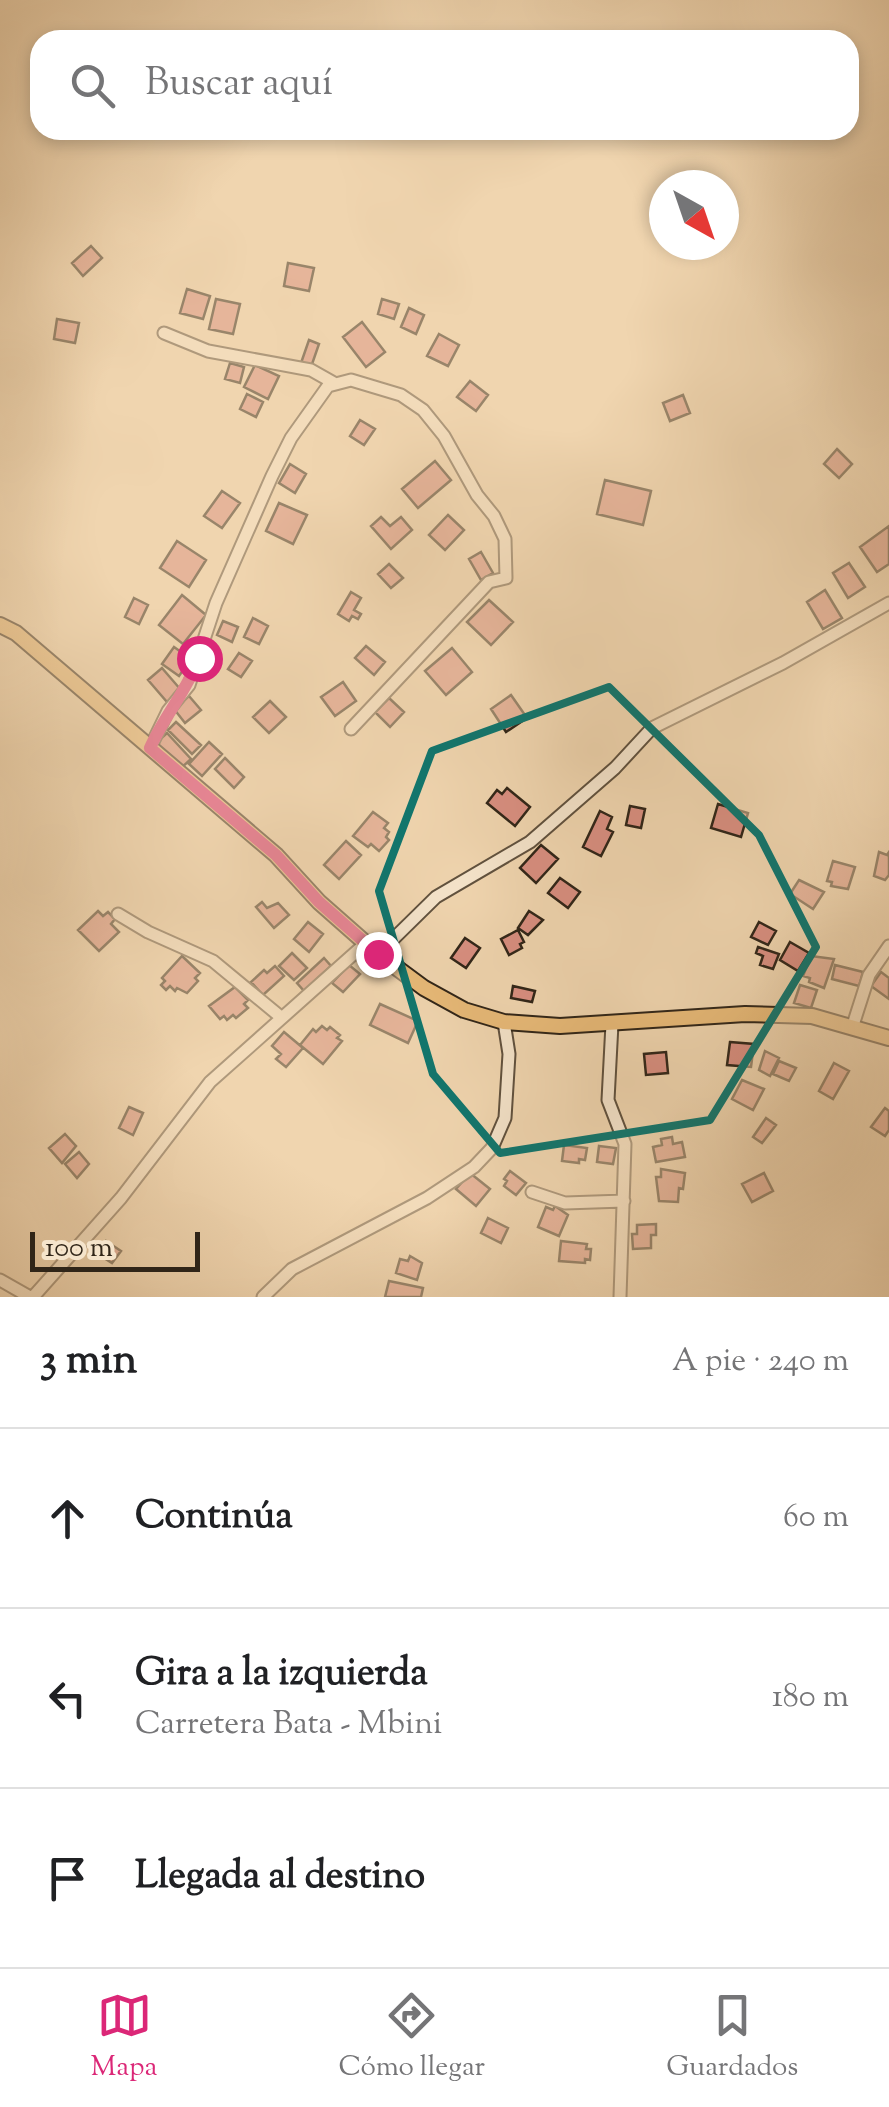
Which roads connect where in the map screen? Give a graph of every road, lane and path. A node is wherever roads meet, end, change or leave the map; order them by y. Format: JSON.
{"nodes":[{"id":1,"x":164,"y":333,"type":"dead end"},
{"id":2,"x":334,"y":383,"type":"junction"},
{"id":3,"x":889,"y":604,"type":"edge"},
{"id":4,"x":0,"y":625,"type":"edge"},
{"id":5,"x":351,"y":729,"type":"dead end"},
{"id":6,"x":150,"y":748,"type":"junction"},
{"id":7,"x":118,"y":914,"type":"dead end"},
{"id":8,"x":889,"y":946,"type":"edge"},
{"id":9,"x":372,"y":949,"type":"junction"},
{"id":10,"x":282,"y":1018,"type":"junction"},
{"id":11,"x":504,"y":1022,"type":"junction"},
{"id":12,"x":612,"y":1024,"type":"junction"},
{"id":13,"x":853,"y":1025,"type":"junction"},
{"id":14,"x":889,"y":1038,"type":"edge"},
{"id":15,"x":532,"y":1192,"type":"dead end"},
{"id":16,"x":624,"y":1202,"type":"junction"},
{"id":17,"x":0,"y":1280,"type":"edge"},
{"id":18,"x":31,"y":1297,"type":"edge"},
{"id":19,"x":263,"y":1297,"type":"edge"},
{"id":20,"x":620,"y":1297,"type":"edge"}],
"edges":[{"from":1,"to":2,"type":"street"},
{"from":2,"to":5,"type":"street"},
{"from":2,"to":6,"type":"street"},
{"from":3,"to":9,"type":"street"},
{"from":4,"to":6,"type":"main road"},
{"from":6,"to":9,"type":"main road"},
{"from":7,"to":10,"type":"street"},
{"from":8,"to":13,"type":"street"},
{"from":9,"to":10,"type":"street"},
{"from":9,"to":11,"type":"main road"},
{"from":10,"to":18,"type":"street"},
{"from":11,"to":12,"type":"main road"},
{"from":11,"to":19,"type":"street"},
{"from":12,"to":13,"type":"main road"},
{"from":12,"to":16,"type":"street"},
{"from":13,"to":14,"type":"main road"},
{"from":15,"to":16,"type":"street"},
{"from":16,"to":20,"type":"street"},
{"from":17,"to":18,"type":"street"}]}
